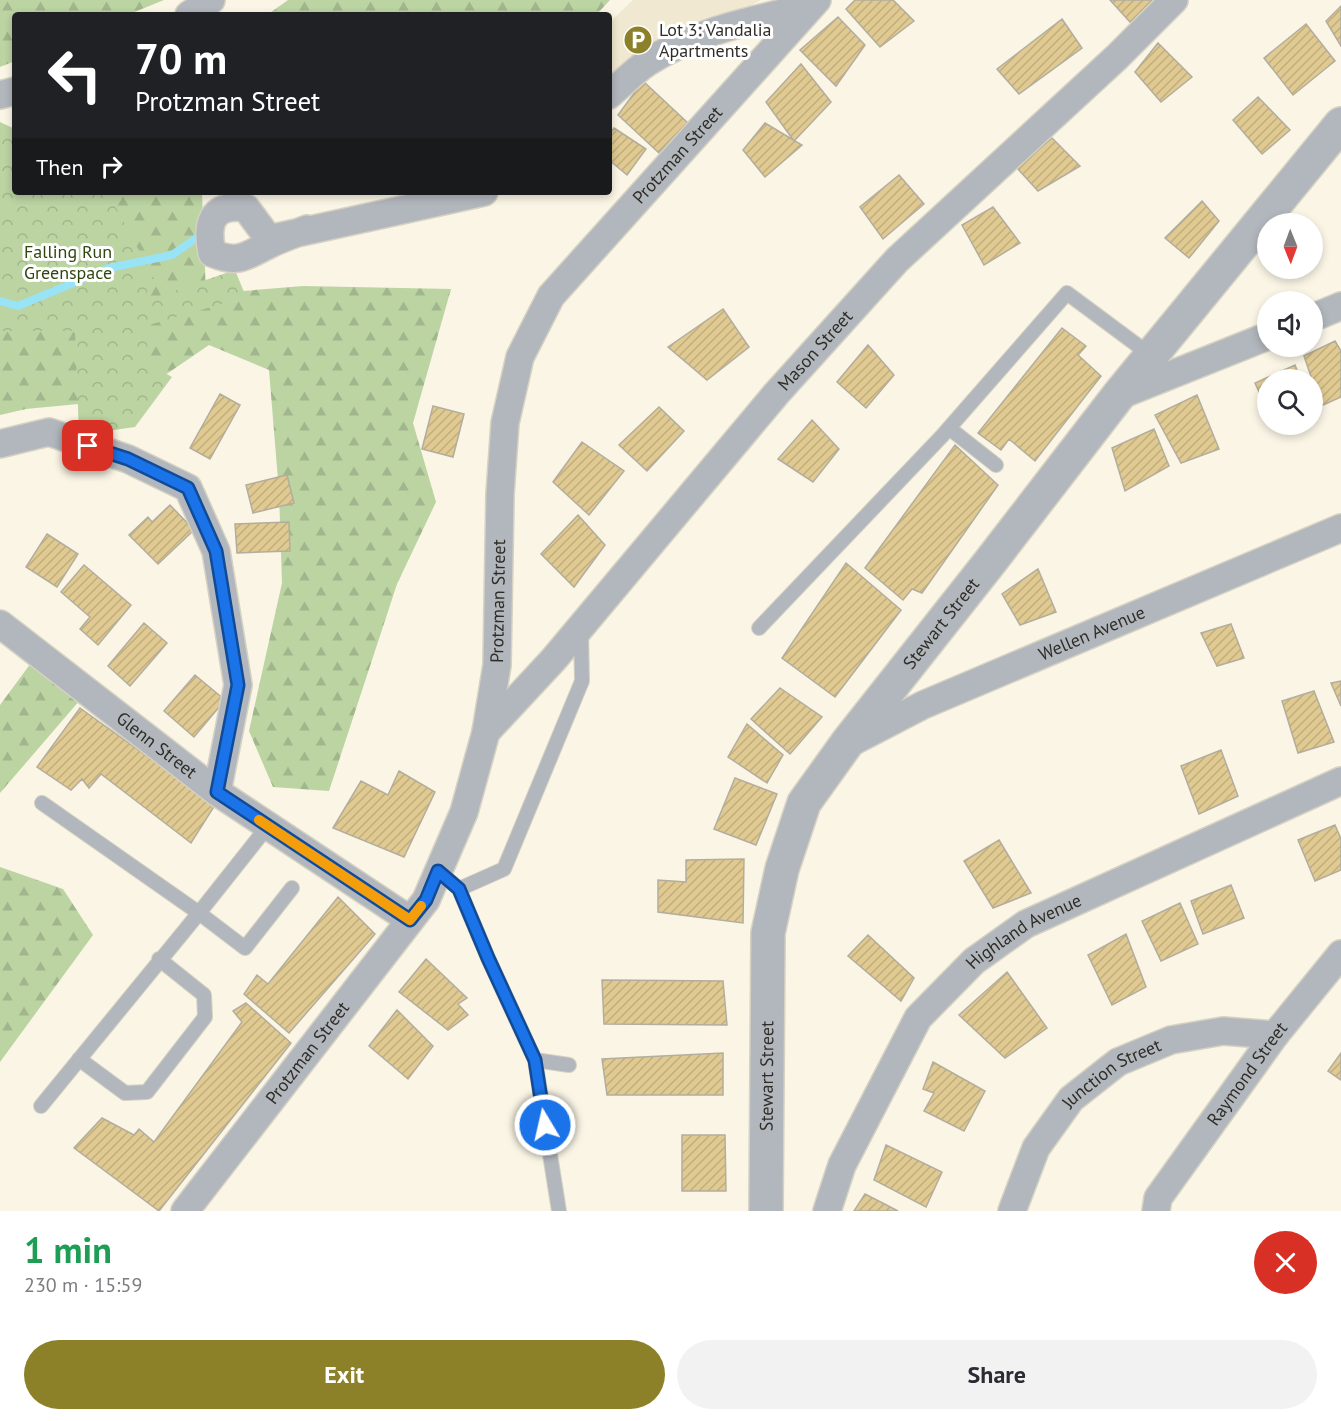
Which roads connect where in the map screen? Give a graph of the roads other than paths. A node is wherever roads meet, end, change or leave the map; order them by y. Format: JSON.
{"nodes":[{"id":1,"x":212,"y":0,"type":"edge"},
{"id":2,"x":1174,"y":0,"type":"edge"},
{"id":3,"x":814,"y":3,"type":"edge"},
{"id":4,"x":194,"y":12,"type":"edge"},
{"id":5,"x":612,"y":92,"type":"edge"},
{"id":6,"x":1341,"y":124,"type":"edge"},
{"id":7,"x":470,"y":195,"type":"edge"},
{"id":8,"x":307,"y":229,"type":"dead end"},
{"id":9,"x":1341,"y":306,"type":"edge"},
{"id":10,"x":1323,"y":313,"type":"edge"},
{"id":11,"x":1257,"y":340,"type":"edge"},
{"id":12,"x":1150,"y":357,"type":"junction"},
{"id":13,"x":1118,"y":396,"type":"junction"},
{"id":14,"x":949,"y":428,"type":"junction"},
{"id":15,"x":0,"y":444,"type":"edge"},
{"id":16,"x":996,"y":465,"type":"dead end"},
{"id":17,"x":1341,"y":528,"type":"edge"},
{"id":18,"x":0,"y":624,"type":"edge"},
{"id":19,"x":581,"y":627,"type":"junction"},
{"id":20,"x":759,"y":628,"type":"dead end"},
{"id":21,"x":486,"y":732,"type":"junction"},
{"id":22,"x":846,"y":745,"type":"junction"},
{"id":23,"x":1341,"y":781,"type":"edge"},
{"id":24,"x":217,"y":792,"type":"junction"},
{"id":25,"x":42,"y":802,"type":"dead end"},
{"id":26,"x":268,"y":826,"type":"junction"},
{"id":27,"x":438,"y":871,"type":"junction"},
{"id":28,"x":292,"y":888,"type":"dead end"},
{"id":29,"x":459,"y":889,"type":"junction"},
{"id":30,"x":199,"y":913,"type":"junction"},
{"id":31,"x":410,"y":920,"type":"junction"},
{"id":32,"x":1341,"y":954,"type":"edge"},
{"id":33,"x":159,"y":959,"type":"junction"},
{"id":34,"x":1275,"y":1035,"type":"junction"},
{"id":35,"x":79,"y":1059,"type":"junction"},
{"id":36,"x":535,"y":1060,"type":"junction"},
{"id":37,"x":569,"y":1065,"type":"dead end"},
{"id":38,"x":41,"y":1106,"type":"dead end"},
{"id":39,"x":1162,"y":1207,"type":"edge"},
{"id":40,"x":185,"y":1211,"type":"edge"},
{"id":41,"x":559,"y":1211,"type":"edge"},
{"id":42,"x":766,"y":1211,"type":"edge"},
{"id":43,"x":827,"y":1211,"type":"edge"},
{"id":44,"x":1012,"y":1211,"type":"edge"}],
"edges":[{"from":1,"to":4,"type":"street"},
{"from":2,"to":19,"type":"street","name":"Mason Street"},
{"from":3,"to":5,"type":"street"},
{"from":3,"to":21,"type":"street","name":"Protzman Street"},
{"from":6,"to":12,"type":"street","name":"Stewart Street"},
{"from":7,"to":8,"type":"street"},
{"from":9,"to":10,"type":"street"},
{"from":11,"to":13,"type":"street"},
{"from":12,"to":13,"type":"street","name":"Stewart Street"},
{"from":12,"to":14,"type":"lane"},
{"from":13,"to":22,"type":"street","name":"Stewart Street"},
{"from":14,"to":16,"type":"lane"},
{"from":14,"to":20,"type":"lane"},
{"from":15,"to":24,"type":"street"},
{"from":17,"to":22,"type":"street","name":"Wellen Avenue"},
{"from":18,"to":24,"type":"street","name":"Glenn Street"},
{"from":19,"to":21,"type":"street","name":"Mason Street"},
{"from":19,"to":29,"type":"lane"},
{"from":21,"to":27,"type":"street","name":"Protzman Street"},
{"from":22,"to":42,"type":"street","name":"Stewart Street"},
{"from":23,"to":43,"type":"street","name":"Highland Avenue"},
{"from":24,"to":26,"type":"street","name":"Glenn Street"},
{"from":25,"to":30,"type":"lane"},
{"from":26,"to":30,"type":"lane"},
{"from":26,"to":31,"type":"street","name":"Glenn Street"},
{"from":27,"to":29,"type":"lane"},
{"from":27,"to":31,"type":"street","name":"Protzman Street"},
{"from":28,"to":30,"type":"lane"},
{"from":29,"to":36,"type":"lane"},
{"from":30,"to":33,"type":"lane"},
{"from":31,"to":40,"type":"street","name":"Protzman Street"},
{"from":32,"to":34,"type":"street","name":"Raymond Street"},
{"from":33,"to":35,"type":"lane"},
{"from":33,"to":35,"type":"lane"},
{"from":34,"to":39,"type":"street","name":"Raymond Street"},
{"from":34,"to":44,"type":"street","name":"Junction Street"},
{"from":35,"to":38,"type":"lane"},
{"from":36,"to":37,"type":"lane"},
{"from":36,"to":41,"type":"lane"}]}
